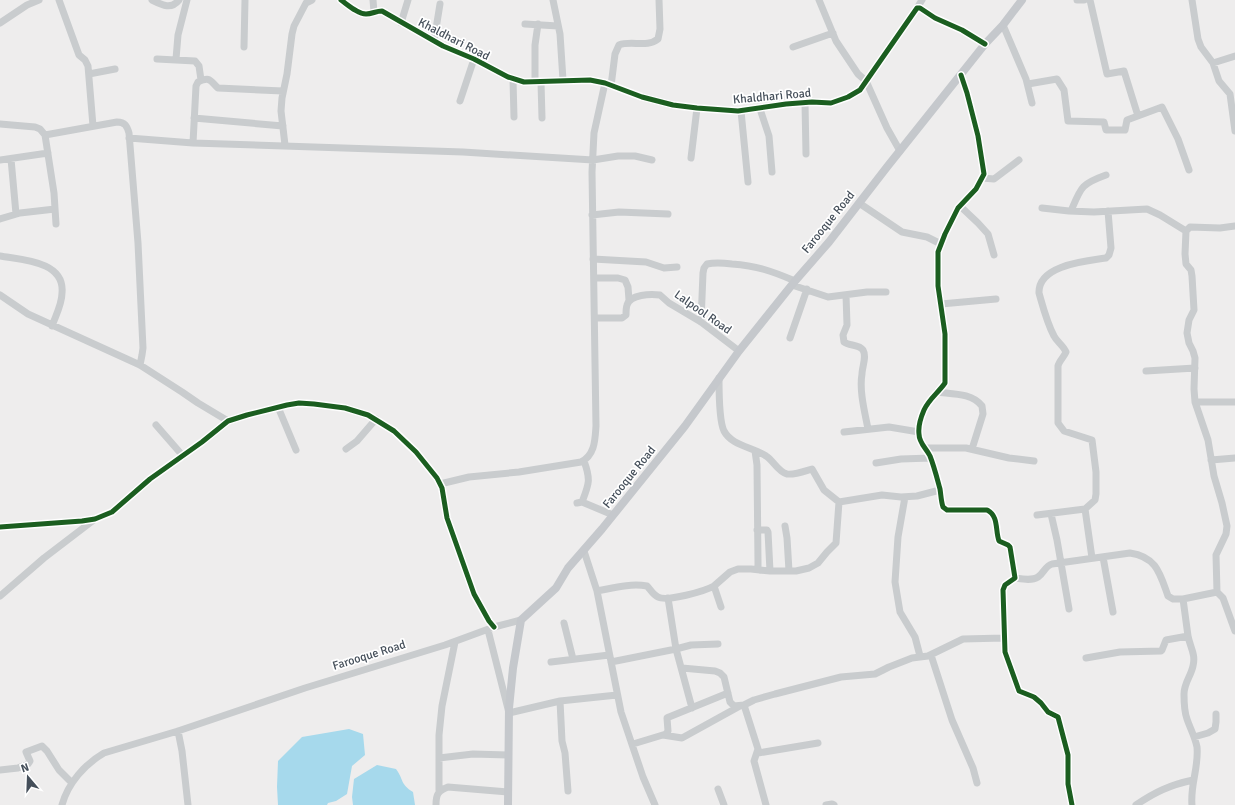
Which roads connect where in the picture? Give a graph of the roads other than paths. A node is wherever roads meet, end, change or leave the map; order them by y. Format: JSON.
{"nodes":[{"id":1,"x":37,"y":0,"type":"edge"},
{"id":2,"x":60,"y":0,"type":"edge"},
{"id":3,"x":152,"y":0,"type":"edge"},
{"id":4,"x":179,"y":0,"type":"edge"},
{"id":5,"x":187,"y":0,"type":"edge"},
{"id":6,"x":245,"y":0,"type":"edge"},
{"id":7,"x":341,"y":0,"type":"edge"},
{"id":8,"x":373,"y":0,"type":"edge"},
{"id":9,"x":408,"y":0,"type":"edge"},
{"id":10,"x":553,"y":0,"type":"edge"},
{"id":11,"x":659,"y":0,"type":"edge"},
{"id":12,"x":819,"y":0,"type":"edge"},
{"id":13,"x":922,"y":0,"type":"edge"},
{"id":14,"x":1022,"y":0,"type":"edge"},
{"id":15,"x":1077,"y":0,"type":"edge"},
{"id":16,"x":1084,"y":0,"type":"edge"},
{"id":17,"x":1090,"y":0,"type":"edge"},
{"id":18,"x":1192,"y":0,"type":"edge"},
{"id":19,"x":306,"y":1,"type":"edge"},
{"id":20,"x":440,"y":4,"type":"dead end"},
{"id":21,"x":918,"y":8,"type":"junction"},
{"id":22,"x":374,"y":12,"type":"junction"},
{"id":23,"x":0,"y":23,"type":"edge"},
{"id":24,"x":401,"y":23,"type":"junction"},
{"id":25,"x":525,"y":24,"type":"dead end"},
{"id":26,"x":538,"y":24,"type":"junction"},
{"id":27,"x":1003,"y":25,"type":"junction"},
{"id":28,"x":558,"y":26,"type":"junction"},
{"id":29,"x":833,"y":33,"type":"junction"},
{"id":30,"x":434,"y":41,"type":"junction"},
{"id":31,"x":985,"y":44,"type":"junction"},
{"id":32,"x":244,"y":47,"type":"dead end"},
{"id":33,"x":793,"y":47,"type":"dead end"},
{"id":34,"x":1235,"y":56,"type":"edge"},
{"id":35,"x":157,"y":59,"type":"dead end"},
{"id":36,"x":176,"y":59,"type":"junction"},
{"id":37,"x":474,"y":59,"type":"junction"},
{"id":38,"x":1213,"y":63,"type":"junction"},
{"id":39,"x":115,"y":69,"type":"dead end"},
{"id":40,"x":89,"y":74,"type":"junction"},
{"id":41,"x":961,"y":75,"type":"junction"},
{"id":42,"x":201,"y":80,"type":"junction"},
{"id":43,"x":513,"y":80,"type":"junction"},
{"id":44,"x":562,"y":80,"type":"junction"},
{"id":45,"x":866,"y":81,"type":"junction"},
{"id":46,"x":538,"y":82,"type":"junction"},
{"id":47,"x":1028,"y":84,"type":"junction"},
{"id":48,"x":608,"y":85,"type":"junction"},
{"id":49,"x":283,"y":91,"type":"junction"},
{"id":50,"x":460,"y":101,"type":"dead end"},
{"id":51,"x":805,"y":103,"type":"junction"},
{"id":52,"x":1032,"y":103,"type":"dead end"},
{"id":53,"x":696,"y":108,"type":"junction"},
{"id":54,"x":760,"y":109,"type":"junction"},
{"id":55,"x":741,"y":111,"type":"junction"},
{"id":56,"x":1138,"y":116,"type":"junction"},
{"id":57,"x":514,"y":117,"type":"dead end"},
{"id":58,"x":194,"y":118,"type":"junction"},
{"id":59,"x":542,"y":118,"type":"dead end"},
{"id":60,"x":1234,"y":123,"type":"edge"},
{"id":61,"x":0,"y":124,"type":"edge"},
{"id":62,"x":93,"y":126,"type":"junction"},
{"id":63,"x":283,"y":126,"type":"junction"},
{"id":64,"x":1235,"y":132,"type":"edge"},
{"id":65,"x":45,"y":135,"type":"junction"},
{"id":66,"x":129,"y":138,"type":"junction"},
{"id":67,"x":193,"y":143,"type":"junction"},
{"id":68,"x":284,"y":145,"type":"junction"},
{"id":69,"x":900,"y":151,"type":"junction"},
{"id":70,"x":48,"y":153,"type":"junction"},
{"id":71,"x":806,"y":154,"type":"dead end"},
{"id":72,"x":691,"y":158,"type":"dead end"},
{"id":73,"x":11,"y":159,"type":"junction"},
{"id":74,"x":0,"y":160,"type":"edge"},
{"id":75,"x":593,"y":160,"type":"junction"},
{"id":76,"x":652,"y":160,"type":"dead end"},
{"id":77,"x":1019,"y":160,"type":"dead end"},
{"id":78,"x":1189,"y":170,"type":"dead end"},
{"id":79,"x":772,"y":172,"type":"dead end"},
{"id":80,"x":1106,"y":175,"type":"dead end"},
{"id":81,"x":982,"y":178,"type":"junction"},
{"id":82,"x":748,"y":182,"type":"dead end"},
{"id":83,"x":859,"y":203,"type":"junction"},
{"id":84,"x":960,"y":206,"type":"junction"},
{"id":85,"x":1042,"y":208,"type":"dead end"},
{"id":86,"x":55,"y":209,"type":"junction"},
{"id":87,"x":1071,"y":211,"type":"junction"},
{"id":88,"x":1108,"y":211,"type":"junction"},
{"id":89,"x":16,"y":214,"type":"junction"},
{"id":90,"x":668,"y":214,"type":"dead end"},
{"id":91,"x":592,"y":215,"type":"junction"},
{"id":92,"x":0,"y":219,"type":"edge"},
{"id":93,"x":56,"y":224,"type":"dead end"},
{"id":94,"x":1235,"y":226,"type":"edge"},
{"id":95,"x":1186,"y":231,"type":"junction"},
{"id":96,"x":941,"y":244,"type":"junction"},
{"id":97,"x":994,"y":255,"type":"dead end"},
{"id":98,"x":0,"y":256,"type":"edge"},
{"id":99,"x":593,"y":259,"type":"junction"},
{"id":100,"x":677,"y":267,"type":"dead end"},
{"id":101,"x":594,"y":278,"type":"junction"},
{"id":102,"x":794,"y":283,"type":"junction"},
{"id":103,"x":807,"y":289,"type":"junction"},
{"id":104,"x":886,"y":292,"type":"dead end"},
{"id":105,"x":0,"y":295,"type":"edge"},
{"id":106,"x":846,"y":295,"type":"junction"},
{"id":107,"x":629,"y":300,"type":"junction"},
{"id":108,"x":996,"y":300,"type":"dead end"},
{"id":109,"x":941,"y":304,"type":"junction"},
{"id":110,"x":595,"y":318,"type":"junction"},
{"id":111,"x":701,"y":322,"type":"junction"},
{"id":112,"x":52,"y":326,"type":"junction"},
{"id":113,"x":790,"y":338,"type":"dead end"},
{"id":114,"x":739,"y":351,"type":"junction"},
{"id":115,"x":140,"y":365,"type":"junction"},
{"id":116,"x":1194,"y":368,"type":"junction"},
{"id":117,"x":1146,"y":371,"type":"dead end"},
{"id":118,"x":719,"y":378,"type":"junction"},
{"id":119,"x":937,"y":392,"type":"junction"},
{"id":120,"x":1196,"y":402,"type":"junction"},
{"id":121,"x":1235,"y":402,"type":"edge"},
{"id":122,"x":278,"y":407,"type":"junction"},
{"id":123,"x":376,"y":419,"type":"junction"},
{"id":124,"x":228,"y":421,"type":"junction"},
{"id":125,"x":156,"y":425,"type":"dead end"},
{"id":126,"x":868,"y":429,"type":"junction"},
{"id":127,"x":844,"y":432,"type":"dead end"},
{"id":128,"x":919,"y":432,"type":"junction"},
{"id":129,"x":925,"y":448,"type":"junction"},
{"id":130,"x":346,"y":449,"type":"dead end"},
{"id":131,"x":972,"y":449,"type":"junction"},
{"id":132,"x":296,"y":450,"type":"dead end"},
{"id":133,"x":755,"y":450,"type":"junction"},
{"id":134,"x":183,"y":456,"type":"junction"},
{"id":135,"x":931,"y":458,"type":"junction"},
{"id":136,"x":1235,"y":458,"type":"edge"},
{"id":137,"x":1211,"y":460,"type":"junction"},
{"id":138,"x":584,"y":461,"type":"junction"},
{"id":139,"x":1034,"y":461,"type":"dead end"},
{"id":140,"x":876,"y":463,"type":"dead end"},
{"id":141,"x":440,"y":484,"type":"junction"},
{"id":142,"x":940,"y":490,"type":"junction"},
{"id":143,"x":905,"y":497,"type":"junction"},
{"id":144,"x":839,"y":502,"type":"junction"},
{"id":145,"x":1085,"y":509,"type":"junction"},
{"id":146,"x":1051,"y":514,"type":"junction"},
{"id":147,"x":613,"y":515,"type":"junction"},
{"id":148,"x":1037,"y":515,"type":"dead end"},
{"id":149,"x":95,"y":519,"type":"junction"},
{"id":150,"x":785,"y":526,"type":"dead end"},
{"id":151,"x":1227,"y":526,"type":"junction"},
{"id":152,"x":0,"y":527,"type":"edge"},
{"id":153,"x":1235,"y":527,"type":"edge"},
{"id":154,"x":757,"y":530,"type":"junction"},
{"id":155,"x":584,"y":551,"type":"junction"},
{"id":156,"x":1103,"y":557,"type":"junction"},
{"id":157,"x":1092,"y":558,"type":"junction"},
{"id":158,"x":1060,"y":563,"type":"junction"},
{"id":159,"x":760,"y":570,"type":"junction"},
{"id":160,"x":770,"y":571,"type":"junction"},
{"id":161,"x":789,"y":571,"type":"junction"},
{"id":162,"x":1015,"y":578,"type":"junction"},
{"id":163,"x":714,"y":586,"type":"junction"},
{"id":164,"x":597,"y":591,"type":"junction"},
{"id":165,"x":1217,"y":592,"type":"junction"},
{"id":166,"x":0,"y":596,"type":"edge"},
{"id":167,"x":668,"y":598,"type":"junction"},
{"id":168,"x":1183,"y":599,"type":"junction"},
{"id":169,"x":721,"y":607,"type":"dead end"},
{"id":170,"x":1069,"y":609,"type":"dead end"},
{"id":171,"x":1113,"y":612,"type":"dead end"},
{"id":172,"x":521,"y":620,"type":"junction"},
{"id":173,"x":564,"y":623,"type":"dead end"},
{"id":174,"x":491,"y":629,"type":"junction"},
{"id":175,"x":1235,"y":631,"type":"edge"},
{"id":176,"x":1188,"y":636,"type":"junction"},
{"id":177,"x":1004,"y":638,"type":"junction"},
{"id":178,"x":455,"y":642,"type":"junction"},
{"id":179,"x":718,"y":644,"type":"dead end"},
{"id":180,"x":676,"y":649,"type":"junction"},
{"id":181,"x":931,"y":655,"type":"junction"},
{"id":182,"x":920,"y":656,"type":"junction"},
{"id":183,"x":610,"y":658,"type":"junction"},
{"id":184,"x":1086,"y":658,"type":"dead end"},
{"id":185,"x":573,"y":659,"type":"junction"},
{"id":186,"x":551,"y":662,"type":"dead end"},
{"id":187,"x":682,"y":668,"type":"junction"},
{"id":188,"x":728,"y":693,"type":"junction"},
{"id":189,"x":618,"y":695,"type":"junction"},
{"id":190,"x":560,"y":701,"type":"junction"},
{"id":191,"x":742,"y":705,"type":"junction"},
{"id":192,"x":692,"y":708,"type":"junction"},
{"id":193,"x":509,"y":712,"type":"junction"},
{"id":194,"x":1216,"y":714,"type":"dead end"},
{"id":195,"x":178,"y":731,"type":"junction"},
{"id":196,"x":663,"y":735,"type":"junction"},
{"id":197,"x":1194,"y":737,"type":"junction"},
{"id":198,"x":818,"y":743,"type":"dead end"},
{"id":199,"x":633,"y":744,"type":"junction"},
{"id":200,"x":758,"y":753,"type":"junction"},
{"id":201,"x":508,"y":755,"type":"junction"},
{"id":202,"x":439,"y":758,"type":"junction"},
{"id":203,"x":0,"y":770,"type":"edge"},
{"id":204,"x":1193,"y":780,"type":"junction"},
{"id":205,"x":72,"y":783,"type":"junction"},
{"id":206,"x":977,"y":783,"type":"dead end"},
{"id":207,"x":718,"y":789,"type":"dead end"},
{"id":208,"x":439,"y":790,"type":"junction"},
{"id":209,"x":568,"y":791,"type":"dead end"},
{"id":210,"x":508,"y":792,"type":"junction"},
{"id":211,"x":62,"y":805,"type":"edge"},
{"id":212,"x":188,"y":805,"type":"edge"},
{"id":213,"x":436,"y":805,"type":"edge"},
{"id":214,"x":508,"y":805,"type":"edge"},
{"id":215,"x":655,"y":805,"type":"edge"},
{"id":216,"x":724,"y":805,"type":"edge"},
{"id":217,"x":766,"y":805,"type":"edge"},
{"id":218,"x":826,"y":805,"type":"edge"},
{"id":219,"x":834,"y":805,"type":"edge"},
{"id":220,"x":1072,"y":805,"type":"edge"},
{"id":221,"x":1136,"y":805,"type":"edge"},
{"id":222,"x":1192,"y":805,"type":"edge"}],
"edges":[{"from":1,"to":23,"type":"street"},
{"from":2,"to":40,"type":"street"},
{"from":3,"to":4,"type":"street"},
{"from":5,"to":36,"type":"street"},
{"from":6,"to":32,"type":"street"},
{"from":7,"to":22,"type":"street","name":"Khaldhari Road"},
{"from":8,"to":22,"type":"street"},
{"from":9,"to":24,"type":"street"},
{"from":10,"to":28,"type":"street"},
{"from":11,"to":48,"type":"street"},
{"from":12,"to":29,"type":"street"},
{"from":13,"to":21,"type":"street","name":"Khaldhari Road"},
{"from":14,"to":27,"type":"main road","name":"Farooque Road"},
{"from":15,"to":16,"type":"street"},
{"from":17,"to":56,"type":"street"},
{"from":18,"to":38,"type":"street"},
{"from":19,"to":49,"type":"street"},
{"from":20,"to":30,"type":"street"},
{"from":21,"to":31,"type":"street"},
{"from":21,"to":45,"type":"street","name":"Khaldhari Road"},
{"from":22,"to":24,"type":"street","name":"Khaldhari Road"},
{"from":24,"to":30,"type":"street","name":"Khaldhari Road"},
{"from":25,"to":26,"type":"street"},
{"from":26,"to":28,"type":"street"},
{"from":26,"to":46,"type":"street"},
{"from":27,"to":31,"type":"main road","name":"Farooque Road"},
{"from":27,"to":47,"type":"street"},
{"from":28,"to":44,"type":"street"},
{"from":29,"to":33,"type":"street"},
{"from":29,"to":45,"type":"street"},
{"from":30,"to":37,"type":"street","name":"Khaldhari Road"},
{"from":31,"to":41,"type":"main road","name":"Farooque Road"},
{"from":34,"to":38,"type":"street"},
{"from":35,"to":36,"type":"street"},
{"from":36,"to":42,"type":"street"},
{"from":37,"to":43,"type":"street","name":"Khaldhari Road"},
{"from":37,"to":50,"type":"street"},
{"from":38,"to":60,"type":"street"},
{"from":39,"to":40,"type":"street"},
{"from":40,"to":62,"type":"street"},
{"from":41,"to":69,"type":"main road","name":"Farooque Road"},
{"from":41,"to":81,"type":"street"},
{"from":42,"to":49,"type":"street"},
{"from":42,"to":58,"type":"street"},
{"from":43,"to":46,"type":"street","name":"Khaldhari Road"},
{"from":43,"to":57,"type":"street"},
{"from":44,"to":46,"type":"street","name":"Khaldhari Road"},
{"from":44,"to":48,"type":"street","name":"Khaldhari Road"},
{"from":45,"to":51,"type":"street","name":"Khaldhari Road"},
{"from":45,"to":69,"type":"street"},
{"from":46,"to":59,"type":"street"},
{"from":47,"to":52,"type":"street"},
{"from":47,"to":56,"type":"street"},
{"from":48,"to":53,"type":"street","name":"Khaldhari Road"},
{"from":48,"to":75,"type":"street"},
{"from":49,"to":63,"type":"street"},
{"from":51,"to":54,"type":"street","name":"Khaldhari Road"},
{"from":51,"to":71,"type":"street"},
{"from":53,"to":55,"type":"street","name":"Khaldhari Road"},
{"from":53,"to":72,"type":"street"},
{"from":54,"to":55,"type":"street","name":"Khaldhari Road"},
{"from":54,"to":79,"type":"street"},
{"from":55,"to":82,"type":"street"},
{"from":56,"to":78,"type":"street"},
{"from":58,"to":63,"type":"street"},
{"from":58,"to":67,"type":"street"},
{"from":60,"to":64,"type":"street"},
{"from":61,"to":65,"type":"street"},
{"from":62,"to":65,"type":"street"},
{"from":62,"to":66,"type":"street"},
{"from":63,"to":68,"type":"street"},
{"from":65,"to":70,"type":"street"},
{"from":66,"to":67,"type":"street"},
{"from":66,"to":115,"type":"street"},
{"from":67,"to":68,"type":"street"},
{"from":68,"to":75,"type":"street"},
{"from":69,"to":83,"type":"main road","name":"Farooque Road"},
{"from":70,"to":73,"type":"street"},
{"from":70,"to":86,"type":"street"},
{"from":73,"to":74,"type":"street"},
{"from":73,"to":89,"type":"street"},
{"from":75,"to":76,"type":"street"},
{"from":75,"to":91,"type":"street"},
{"from":77,"to":81,"type":"street"},
{"from":80,"to":87,"type":"street"},
{"from":81,"to":84,"type":"street"},
{"from":83,"to":96,"type":"street"},
{"from":83,"to":102,"type":"main road","name":"Farooque Road"},
{"from":84,"to":96,"type":"street"},
{"from":84,"to":97,"type":"street"},
{"from":85,"to":87,"type":"street"},
{"from":86,"to":89,"type":"street"},
{"from":86,"to":93,"type":"street"},
{"from":87,"to":88,"type":"street"},
{"from":88,"to":95,"type":"street"},
{"from":88,"to":145,"type":"street"},
{"from":89,"to":92,"type":"street"},
{"from":90,"to":91,"type":"street"},
{"from":91,"to":99,"type":"street"},
{"from":94,"to":95,"type":"street"},
{"from":95,"to":116,"type":"street"},
{"from":96,"to":109,"type":"street"},
{"from":98,"to":112,"type":"street"},
{"from":99,"to":100,"type":"street"},
{"from":99,"to":101,"type":"street"},
{"from":101,"to":107,"type":"street"},
{"from":101,"to":110,"type":"street"},
{"from":102,"to":103,"type":"street"},
{"from":102,"to":111,"type":"street"},
{"from":102,"to":114,"type":"main road","name":"Farooque Road"},
{"from":103,"to":106,"type":"street"},
{"from":103,"to":113,"type":"street"},
{"from":104,"to":106,"type":"street"},
{"from":105,"to":112,"type":"street"},
{"from":106,"to":126,"type":"street"},
{"from":107,"to":110,"type":"street"},
{"from":107,"to":111,"type":"street","name":"Lalpool Road"},
{"from":108,"to":109,"type":"street"},
{"from":109,"to":119,"type":"street"},
{"from":110,"to":138,"type":"street"},
{"from":111,"to":114,"type":"street","name":"Lalpool Road"},
{"from":112,"to":115,"type":"street"},
{"from":114,"to":118,"type":"main road","name":"Farooque Road"},
{"from":115,"to":124,"type":"street"},
{"from":116,"to":117,"type":"street"},
{"from":116,"to":120,"type":"street"},
{"from":118,"to":133,"type":"street"},
{"from":118,"to":147,"type":"main road","name":"Farooque Road"},
{"from":119,"to":128,"type":"street"},
{"from":119,"to":131,"type":"street"},
{"from":120,"to":121,"type":"street"},
{"from":120,"to":137,"type":"street"},
{"from":122,"to":123,"type":"street"},
{"from":122,"to":124,"type":"street"},
{"from":122,"to":132,"type":"street"},
{"from":123,"to":130,"type":"street"},
{"from":123,"to":141,"type":"street"},
{"from":124,"to":134,"type":"street"},
{"from":125,"to":134,"type":"street"},
{"from":126,"to":127,"type":"street"},
{"from":126,"to":128,"type":"street"},
{"from":128,"to":129,"type":"street"},
{"from":129,"to":131,"type":"street"},
{"from":129,"to":135,"type":"street"},
{"from":131,"to":139,"type":"street"},
{"from":133,"to":144,"type":"street"},
{"from":133,"to":154,"type":"street"},
{"from":134,"to":149,"type":"street"},
{"from":135,"to":140,"type":"street"},
{"from":135,"to":142,"type":"street"},
{"from":136,"to":137,"type":"street"},
{"from":137,"to":151,"type":"street"},
{"from":138,"to":141,"type":"street"},
{"from":138,"to":147,"type":"street"},
{"from":141,"to":174,"type":"street"},
{"from":142,"to":143,"type":"street"},
{"from":142,"to":162,"type":"street"},
{"from":143,"to":144,"type":"street"},
{"from":143,"to":182,"type":"street"},
{"from":144,"to":161,"type":"street"},
{"from":145,"to":146,"type":"street"},
{"from":145,"to":157,"type":"street"},
{"from":146,"to":148,"type":"street"},
{"from":146,"to":158,"type":"street"},
{"from":147,"to":155,"type":"main road","name":"Farooque Road"},
{"from":149,"to":152,"type":"street"},
{"from":149,"to":166,"type":"street"},
{"from":150,"to":161,"type":"street"},
{"from":151,"to":153,"type":"street"},
{"from":151,"to":165,"type":"street"},
{"from":154,"to":159,"type":"street"},
{"from":154,"to":160,"type":"street"},
{"from":155,"to":164,"type":"street"},
{"from":155,"to":172,"type":"main road","name":"Farooque Road"},
{"from":156,"to":157,"type":"street"},
{"from":156,"to":168,"type":"street"},
{"from":156,"to":171,"type":"street"},
{"from":157,"to":158,"type":"street"},
{"from":158,"to":162,"type":"street"},
{"from":158,"to":170,"type":"street"},
{"from":159,"to":160,"type":"street"},
{"from":159,"to":163,"type":"street"},
{"from":160,"to":161,"type":"street"},
{"from":162,"to":177,"type":"street"},
{"from":163,"to":167,"type":"street"},
{"from":163,"to":169,"type":"street"},
{"from":164,"to":167,"type":"street"},
{"from":164,"to":183,"type":"street"},
{"from":165,"to":168,"type":"street"},
{"from":165,"to":175,"type":"street"},
{"from":167,"to":180,"type":"street"},
{"from":168,"to":176,"type":"street"},
{"from":172,"to":174,"type":"street","name":"Farooque Road"},
{"from":172,"to":193,"type":"main road"},
{"from":173,"to":185,"type":"street"},
{"from":174,"to":178,"type":"street","name":"Farooque Road"},
{"from":174,"to":193,"type":"street"},
{"from":176,"to":184,"type":"street"},
{"from":176,"to":197,"type":"street"},
{"from":177,"to":181,"type":"street"},
{"from":177,"to":220,"type":"street"},
{"from":178,"to":195,"type":"street","name":"Farooque Road"},
{"from":178,"to":202,"type":"street"},
{"from":179,"to":180,"type":"street"},
{"from":180,"to":183,"type":"street"},
{"from":180,"to":187,"type":"street"},
{"from":181,"to":182,"type":"street"},
{"from":181,"to":206,"type":"street"},
{"from":182,"to":191,"type":"street"},
{"from":183,"to":185,"type":"street"},
{"from":183,"to":189,"type":"street"},
{"from":185,"to":186,"type":"street"},
{"from":187,"to":188,"type":"street"},
{"from":187,"to":192,"type":"street"},
{"from":188,"to":191,"type":"street"},
{"from":188,"to":192,"type":"street"},
{"from":189,"to":190,"type":"street"},
{"from":189,"to":199,"type":"street"},
{"from":190,"to":193,"type":"street"},
{"from":190,"to":209,"type":"street"},
{"from":191,"to":196,"type":"street"},
{"from":191,"to":200,"type":"street"},
{"from":192,"to":196,"type":"street"},
{"from":193,"to":201,"type":"main road"},
{"from":194,"to":197,"type":"street"},
{"from":195,"to":205,"type":"street","name":"Farooque Road"},
{"from":195,"to":212,"type":"street"},
{"from":196,"to":199,"type":"street"},
{"from":197,"to":204,"type":"street"},
{"from":198,"to":200,"type":"street"},
{"from":199,"to":215,"type":"street"},
{"from":200,"to":217,"type":"street"},
{"from":201,"to":202,"type":"street"},
{"from":201,"to":210,"type":"main road"},
{"from":202,"to":208,"type":"street"},
{"from":203,"to":205,"type":"street"},
{"from":204,"to":221,"type":"street"},
{"from":204,"to":222,"type":"street"},
{"from":205,"to":211,"type":"street"},
{"from":207,"to":216,"type":"street"},
{"from":208,"to":210,"type":"street"},
{"from":208,"to":213,"type":"street"},
{"from":210,"to":214,"type":"main road"},
{"from":218,"to":219,"type":"street"}]}
